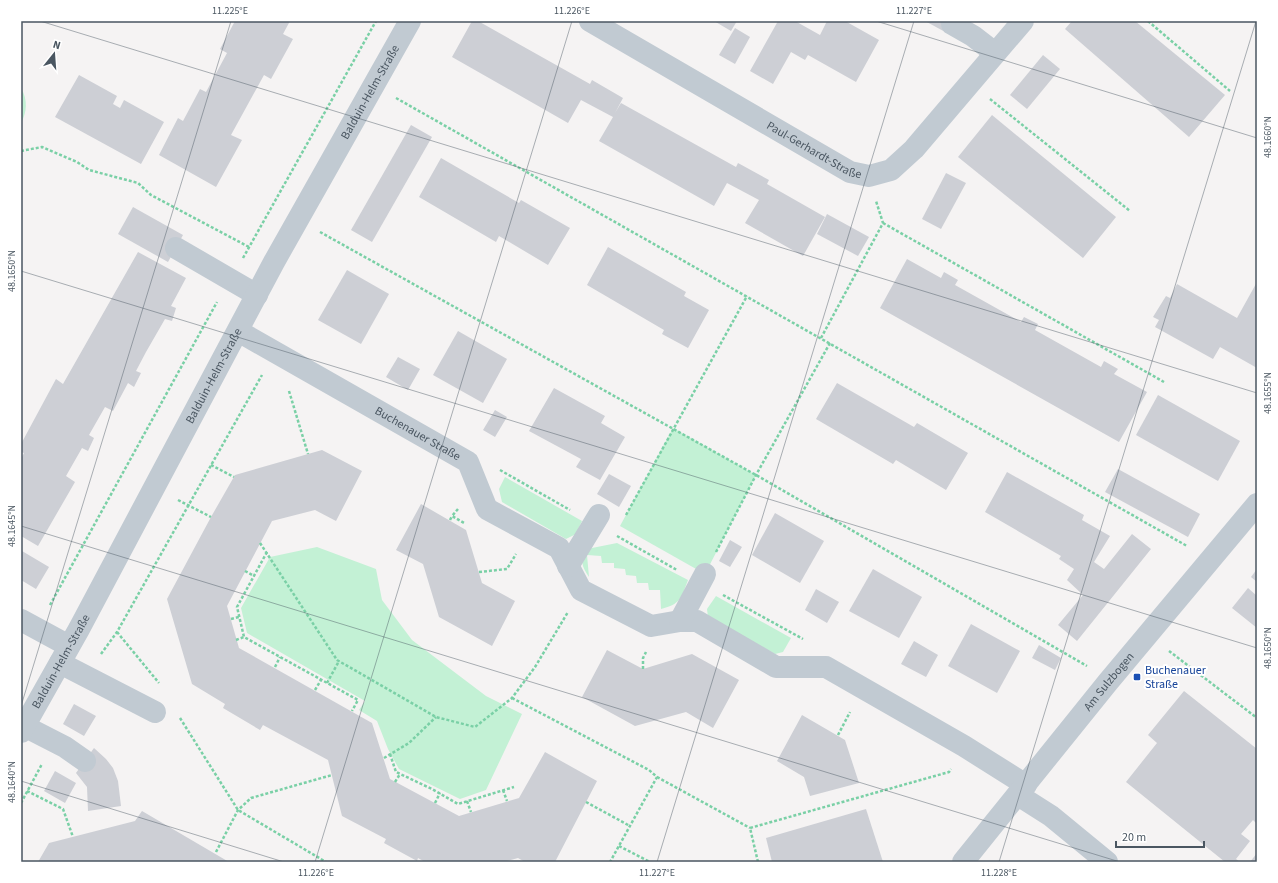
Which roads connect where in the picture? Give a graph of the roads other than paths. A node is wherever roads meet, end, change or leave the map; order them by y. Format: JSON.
{"nodes":[{"id":1,"x":410,"y":21,"type":"edge"},
{"id":2,"x":590,"y":21,"type":"edge"},
{"id":3,"x":1023,"y":21,"type":"edge"},
{"id":4,"x":952,"y":24,"type":"dead end"},
{"id":5,"x":996,"y":54,"type":"junction"},
{"id":6,"x":176,"y":248,"type":"dead end"},
{"id":7,"x":257,"y":295,"type":"junction"},
{"id":8,"x":238,"y":331,"type":"junction"},
{"id":9,"x":1257,"y":504,"type":"edge"},
{"id":10,"x":596,"y":519,"type":"road end"},
{"id":11,"x":568,"y":566,"type":"junction"},
{"id":12,"x":703,"y":578,"type":"road end"},
{"id":13,"x":680,"y":621,"type":"junction"},
{"id":14,"x":29,"y":624,"type":"edge"},
{"id":15,"x":64,"y":655,"type":"junction"},
{"id":16,"x":155,"y":712,"type":"dead end"},
{"id":17,"x":23,"y":729,"type":"edge"},
{"id":18,"x":85,"y":761,"type":"dead end"},
{"id":19,"x":1022,"y":790,"type":"junction"},
{"id":20,"x":963,"y":862,"type":"edge"},
{"id":21,"x":1107,"y":862,"type":"edge"}],
"edges":[{"from":1,"to":7,"type":"street","name":"Balduin-Helm-Straße"},
{"from":2,"to":5,"type":"street","name":"Paul-Gerhardt-Straße"},
{"from":3,"to":5,"type":"street","name":"Paul-Gerhardt-Straße"},
{"from":4,"to":5,"type":"street"},
{"from":6,"to":7,"type":"street"},
{"from":7,"to":8,"type":"street","name":"Balduin-Helm-Straße"},
{"from":8,"to":11,"type":"street","name":"Buchenauer Straße"},
{"from":8,"to":15,"type":"street","name":"Balduin-Helm-Straße"},
{"from":9,"to":19,"type":"street","name":"Am Sulzbogen"},
{"from":10,"to":11,"type":"street"},
{"from":11,"to":13,"type":"street","name":"Buchenauer Straße"},
{"from":12,"to":13,"type":"street"},
{"from":13,"to":19,"type":"street"},
{"from":14,"to":15,"type":"street"},
{"from":15,"to":16,"type":"street"},
{"from":15,"to":17,"type":"street","name":"Balduin-Helm-Straße"},
{"from":17,"to":18,"type":"street"},
{"from":19,"to":20,"type":"street","name":"Am Sulzbogen"},
{"from":19,"to":21,"type":"street"}]}
